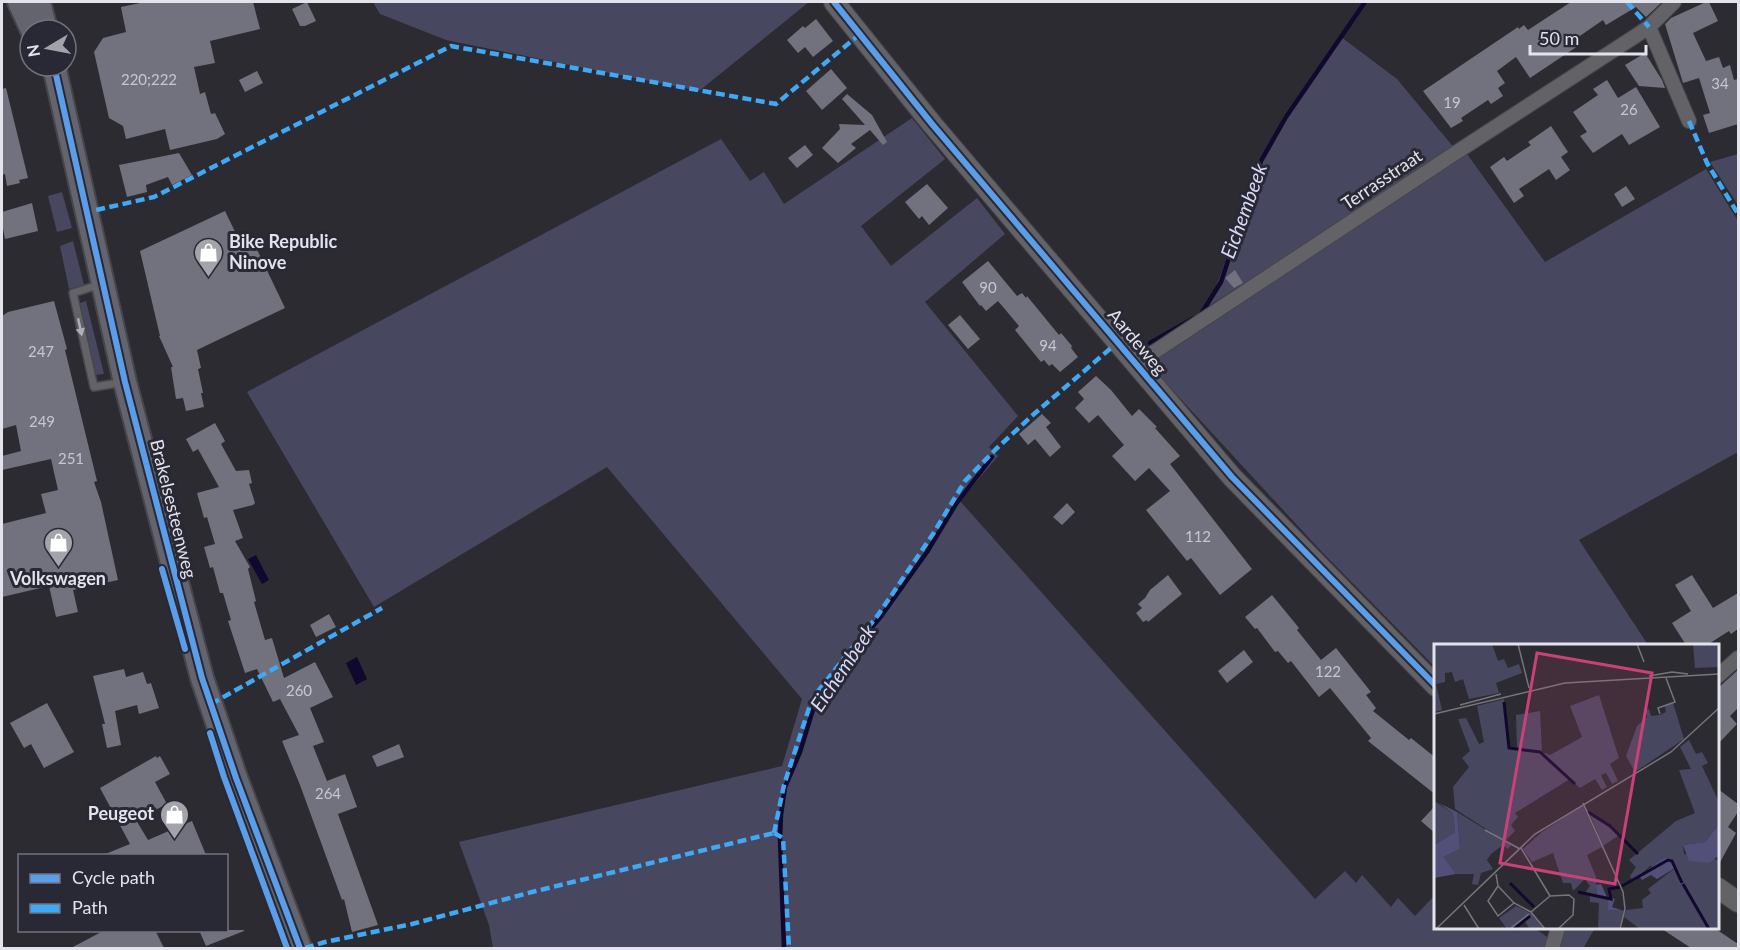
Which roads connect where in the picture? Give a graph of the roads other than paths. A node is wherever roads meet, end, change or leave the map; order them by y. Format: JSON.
{"nodes":[{"id":1,"x":19,"y":2,"type":"edge"},
{"id":2,"x":39,"y":2,"type":"edge"},
{"id":3,"x":834,"y":2,"type":"edge"},
{"id":4,"x":1674,"y":2,"type":"edge"},
{"id":5,"x":26,"y":18,"type":"edge"},
{"id":6,"x":43,"y":18,"type":"edge"},
{"id":7,"x":1649,"y":27,"type":"junction"},
{"id":8,"x":48,"y":78,"type":"edge"},
{"id":9,"x":57,"y":78,"type":"edge"},
{"id":10,"x":1689,"y":121,"type":"dead end"},
{"id":11,"x":1136,"y":364,"type":"junction"},
{"id":12,"x":1738,"y":658,"type":"edge"},
{"id":13,"x":1719,"y":675,"type":"edge"},
{"id":14,"x":1434,"y":684,"type":"edge"},
{"id":15,"x":1719,"y":889,"type":"edge"},
{"id":16,"x":1738,"y":902,"type":"edge"},
{"id":17,"x":1557,"y":929,"type":"edge"},
{"id":18,"x":287,"y":948,"type":"edge"},
{"id":19,"x":300,"y":948,"type":"edge"},
{"id":20,"x":1552,"y":948,"type":"edge"}],
"edges":[{"from":1,"to":5,"type":"main road"},
{"from":2,"to":6,"type":"main road"},
{"from":3,"to":11,"type":"street","name":"Aardeweg"},
{"from":4,"to":7,"type":"street","name":"Terrasstraat"},
{"from":7,"to":10,"type":"street"},
{"from":7,"to":11,"type":"street","name":"Terrasstraat"},
{"from":8,"to":18,"type":"main road","name":"Brakelsesteenweg","one_way":true},
{"from":9,"to":19,"type":"main road","name":"Brakelsesteenweg"},
{"from":11,"to":14,"type":"street","name":"Aardeweg"},
{"from":12,"to":13,"type":"street"},
{"from":15,"to":16,"type":"street"},
{"from":17,"to":20,"type":"street"}]}
